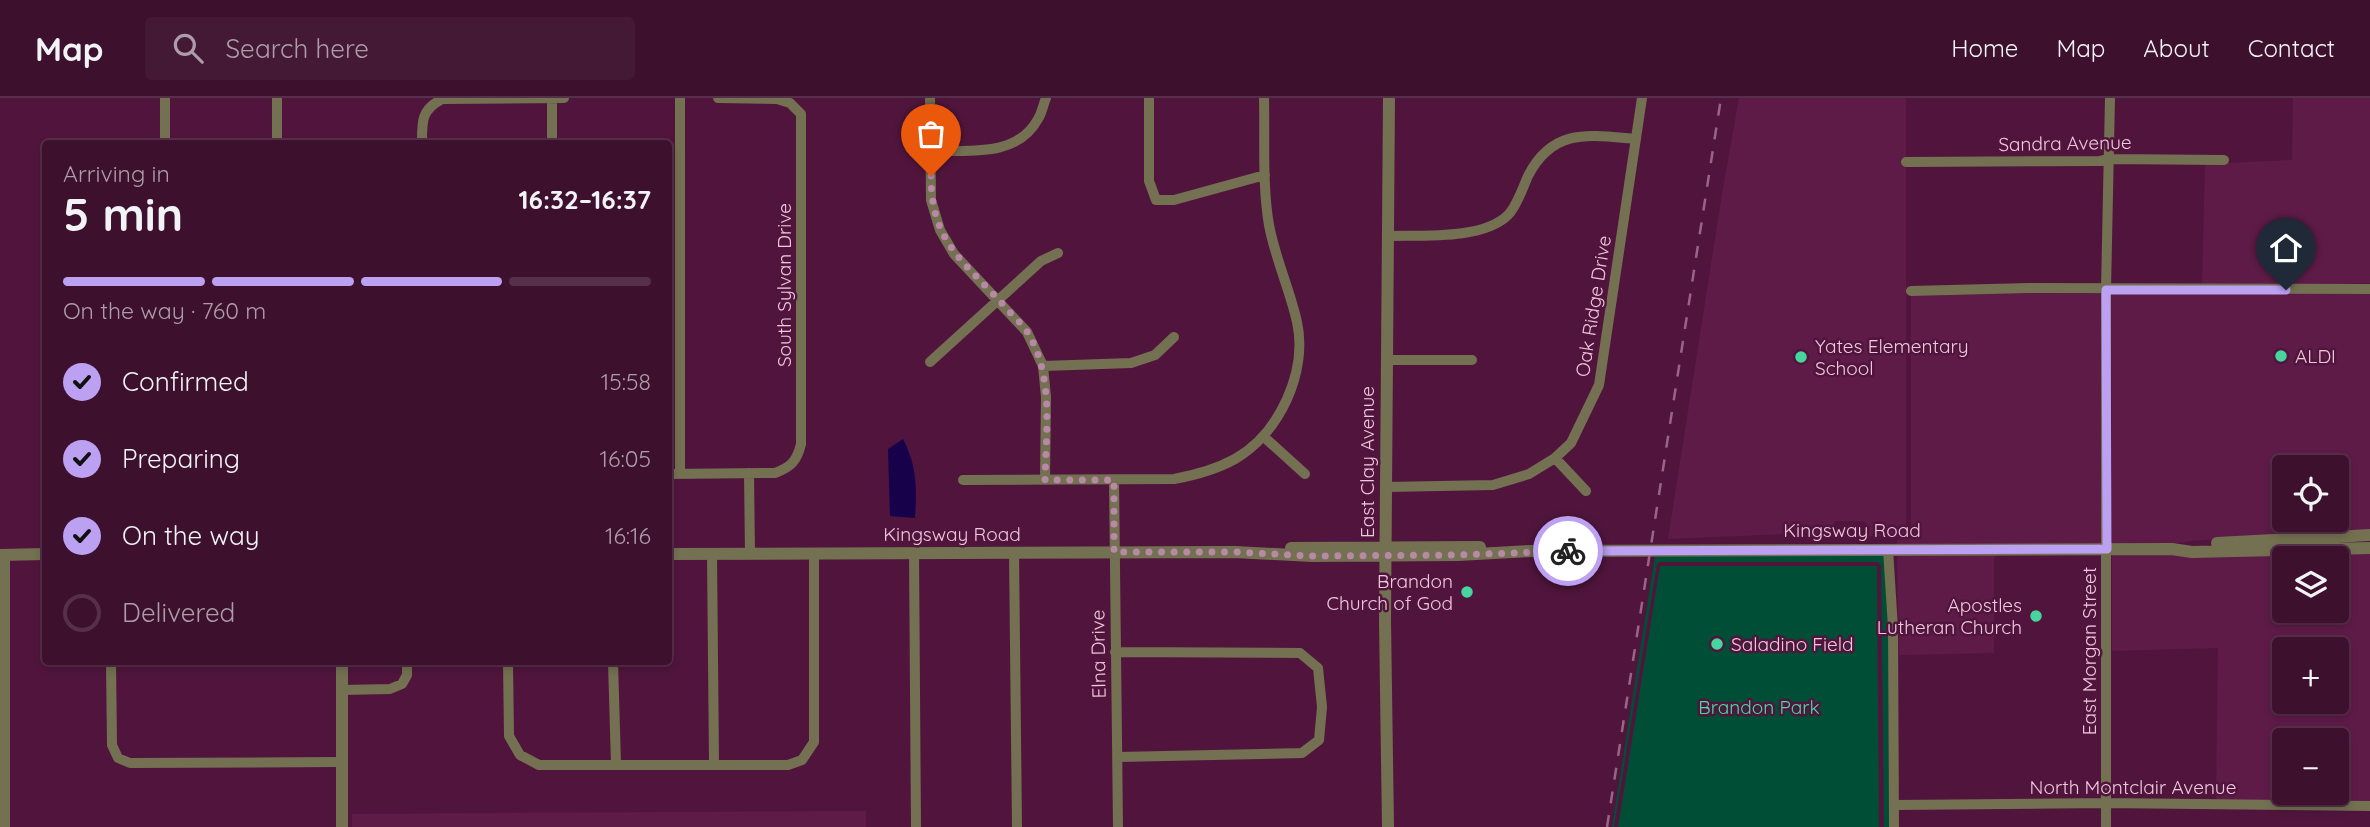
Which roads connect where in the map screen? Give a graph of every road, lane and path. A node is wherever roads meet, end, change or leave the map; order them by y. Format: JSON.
{"nodes":[{"id":1,"x":165,"y":98,"type":"edge"},
{"id":2,"x":277,"y":98,"type":"edge"},
{"id":3,"x":552,"y":98,"type":"edge"},
{"id":4,"x":564,"y":98,"type":"edge"},
{"id":5,"x":680,"y":98,"type":"edge"},
{"id":6,"x":718,"y":98,"type":"edge"},
{"id":7,"x":930,"y":98,"type":"edge"},
{"id":8,"x":1046,"y":98,"type":"edge"},
{"id":9,"x":1149,"y":98,"type":"edge"},
{"id":10,"x":1264,"y":98,"type":"edge"},
{"id":11,"x":1389,"y":98,"type":"edge"},
{"id":12,"x":1642,"y":98,"type":"edge"},
{"id":13,"x":2110,"y":98,"type":"edge"},
{"id":14,"x":1636,"y":139,"type":"junction"},
{"id":15,"x":165,"y":140,"type":"edge"},
{"id":16,"x":277,"y":140,"type":"edge"},
{"id":17,"x":422,"y":140,"type":"edge"},
{"id":18,"x":552,"y":140,"type":"edge"},
{"id":19,"x":931,"y":151,"type":"junction"},
{"id":20,"x":2109,"y":159,"type":"junction"},
{"id":21,"x":2224,"y":160,"type":"dead end"},
{"id":22,"x":1906,"y":162,"type":"dead end"},
{"id":23,"x":1265,"y":175,"type":"junction"},
{"id":24,"x":1388,"y":236,"type":"junction"},
{"id":25,"x":1058,"y":253,"type":"dead end"},
{"id":26,"x":2370,"y":289,"type":"edge"},
{"id":27,"x":2106,"y":290,"type":"junction"},
{"id":28,"x":1910,"y":292,"type":"dead end"},
{"id":29,"x":999,"y":300,"type":"junction"},
{"id":30,"x":1174,"y":337,"type":"dead end"},
{"id":31,"x":1387,"y":360,"type":"junction"},
{"id":32,"x":1472,"y":360,"type":"dead end"},
{"id":33,"x":930,"y":362,"type":"dead end"},
{"id":34,"x":1043,"y":366,"type":"junction"},
{"id":35,"x":1263,"y":436,"type":"junction"},
{"id":36,"x":1555,"y":458,"type":"junction"},
{"id":37,"x":749,"y":473,"type":"junction"},
{"id":38,"x":674,"y":474,"type":"edge"},
{"id":39,"x":1305,"y":474,"type":"dead end"},
{"id":40,"x":963,"y":480,"type":"dead end"},
{"id":41,"x":1045,"y":480,"type":"junction"},
{"id":42,"x":1114,"y":480,"type":"junction"},
{"id":43,"x":1386,"y":486,"type":"junction"},
{"id":44,"x":1586,"y":491,"type":"dead end"},
{"id":45,"x":2370,"y":535,"type":"edge"},
{"id":46,"x":2370,"y":548,"type":"edge"},
{"id":47,"x":1888,"y":549,"type":"junction"},
{"id":48,"x":2107,"y":549,"type":"junction"},
{"id":49,"x":2172,"y":549,"type":"junction"},
{"id":50,"x":1386,"y":551,"type":"junction"},
{"id":51,"x":1014,"y":552,"type":"junction"},
{"id":52,"x":1114,"y":552,"type":"junction"},
{"id":53,"x":814,"y":553,"type":"junction"},
{"id":54,"x":914,"y":553,"type":"junction"},
{"id":55,"x":42,"y":554,"type":"edge"},
{"id":56,"x":672,"y":554,"type":"edge"},
{"id":57,"x":712,"y":554,"type":"junction"},
{"id":58,"x":750,"y":554,"type":"junction"},
{"id":59,"x":3,"y":555,"type":"edge"},
{"id":60,"x":1115,"y":652,"type":"junction"},
{"id":61,"x":111,"y":665,"type":"edge"},
{"id":62,"x":342,"y":665,"type":"edge"},
{"id":63,"x":408,"y":665,"type":"edge"},
{"id":64,"x":508,"y":665,"type":"edge"},
{"id":65,"x":613,"y":665,"type":"edge"},
{"id":66,"x":342,"y":690,"type":"junction"},
{"id":67,"x":1118,"y":757,"type":"junction"},
{"id":68,"x":342,"y":762,"type":"junction"},
{"id":69,"x":616,"y":764,"type":"junction"},
{"id":70,"x":714,"y":764,"type":"junction"},
{"id":71,"x":2106,"y":803,"type":"junction"},
{"id":72,"x":1895,"y":805,"type":"junction"},
{"id":73,"x":2370,"y":806,"type":"edge"},
{"id":74,"x":5,"y":827,"type":"edge"},
{"id":75,"x":342,"y":827,"type":"edge"},
{"id":76,"x":916,"y":827,"type":"edge"},
{"id":77,"x":1017,"y":827,"type":"edge"},
{"id":78,"x":1118,"y":827,"type":"edge"},
{"id":79,"x":1388,"y":827,"type":"edge"},
{"id":80,"x":1894,"y":827,"type":"edge"},
{"id":81,"x":2106,"y":827,"type":"edge"}],
"edges":[{"from":1,"to":15,"type":"street"},
{"from":2,"to":16,"type":"street"},
{"from":3,"to":4,"type":"street"},
{"from":3,"to":17,"type":"street"},
{"from":3,"to":18,"type":"street"},
{"from":5,"to":38,"type":"street"},
{"from":6,"to":37,"type":"street","name":"South Sylvan Drive"},
{"from":7,"to":19,"type":"street"},
{"from":8,"to":19,"type":"street"},
{"from":9,"to":23,"type":"street"},
{"from":10,"to":23,"type":"street"},
{"from":11,"to":24,"type":"street","name":"East Clay Avenue"},
{"from":12,"to":14,"type":"street","name":"Oak Ridge Drive"},
{"from":13,"to":20,"type":"street","name":"East Morgan Street"},
{"from":14,"to":24,"type":"street"},
{"from":14,"to":36,"type":"street","name":"Oak Ridge Drive"},
{"from":19,"to":29,"type":"street"},
{"from":20,"to":21,"type":"street","name":"Sandra Avenue"},
{"from":20,"to":22,"type":"street","name":"Sandra Avenue"},
{"from":20,"to":27,"type":"street","name":"East Morgan Street"},
{"from":23,"to":35,"type":"street"},
{"from":24,"to":31,"type":"street","name":"East Clay Avenue"},
{"from":25,"to":29,"type":"street"},
{"from":26,"to":27,"type":"street"},
{"from":27,"to":28,"type":"street"},
{"from":27,"to":48,"type":"street","name":"East Morgan Street"},
{"from":29,"to":33,"type":"street"},
{"from":29,"to":34,"type":"street"},
{"from":30,"to":34,"type":"street"},
{"from":31,"to":32,"type":"street"},
{"from":31,"to":43,"type":"street","name":"East Clay Avenue"},
{"from":34,"to":41,"type":"street"},
{"from":35,"to":39,"type":"street"},
{"from":35,"to":42,"type":"street"},
{"from":36,"to":43,"type":"street","name":"Oak Ridge Drive"},
{"from":36,"to":44,"type":"street"},
{"from":37,"to":38,"type":"street"},
{"from":37,"to":58,"type":"street"},
{"from":40,"to":41,"type":"street"},
{"from":41,"to":42,"type":"street"},
{"from":42,"to":52,"type":"street","name":"Elna Drive"},
{"from":43,"to":50,"type":"street","name":"East Clay Avenue"},
{"from":45,"to":49,"type":"street","name":"Kingsway Road"},
{"from":46,"to":49,"type":"street","name":"Kingsway Road"},
{"from":47,"to":48,"type":"street","name":"Kingsway Road"},
{"from":47,"to":50,"type":"street","name":"Kingsway Road"},
{"from":47,"to":72,"type":"street"},
{"from":48,"to":49,"type":"street","name":"Kingsway Road"},
{"from":48,"to":71,"type":"street","name":"East Morgan Street"},
{"from":50,"to":52,"type":"street","name":"Kingsway Road"},
{"from":50,"to":79,"type":"street","name":"East Clay Avenue"},
{"from":51,"to":52,"type":"street","name":"Kingsway Road"},
{"from":51,"to":54,"type":"street","name":"Kingsway Road"},
{"from":51,"to":77,"type":"street"},
{"from":52,"to":60,"type":"street","name":"Elna Drive"},
{"from":53,"to":54,"type":"street","name":"Kingsway Road"},
{"from":53,"to":58,"type":"street","name":"Kingsway Road"},
{"from":53,"to":70,"type":"street"},
{"from":54,"to":76,"type":"street"},
{"from":55,"to":59,"type":"street"},
{"from":56,"to":57,"type":"street","name":"Kingsway Road"},
{"from":57,"to":58,"type":"street","name":"Kingsway Road"},
{"from":57,"to":70,"type":"street"},
{"from":59,"to":74,"type":"street"},
{"from":60,"to":67,"type":"street","name":"Elna Drive"},
{"from":60,"to":67,"type":"street"},
{"from":61,"to":68,"type":"street"},
{"from":62,"to":66,"type":"street"},
{"from":63,"to":66,"type":"street"},
{"from":64,"to":69,"type":"street"},
{"from":65,"to":69,"type":"street"},
{"from":66,"to":68,"type":"street"},
{"from":67,"to":78,"type":"street","name":"Elna Drive"},
{"from":68,"to":75,"type":"street"},
{"from":69,"to":70,"type":"street"},
{"from":71,"to":72,"type":"street","name":"North Montclair Avenue"},
{"from":71,"to":73,"type":"street","name":"North Montclair Avenue"},
{"from":71,"to":81,"type":"street","name":"East Morgan Street"},
{"from":72,"to":80,"type":"street"}]}
